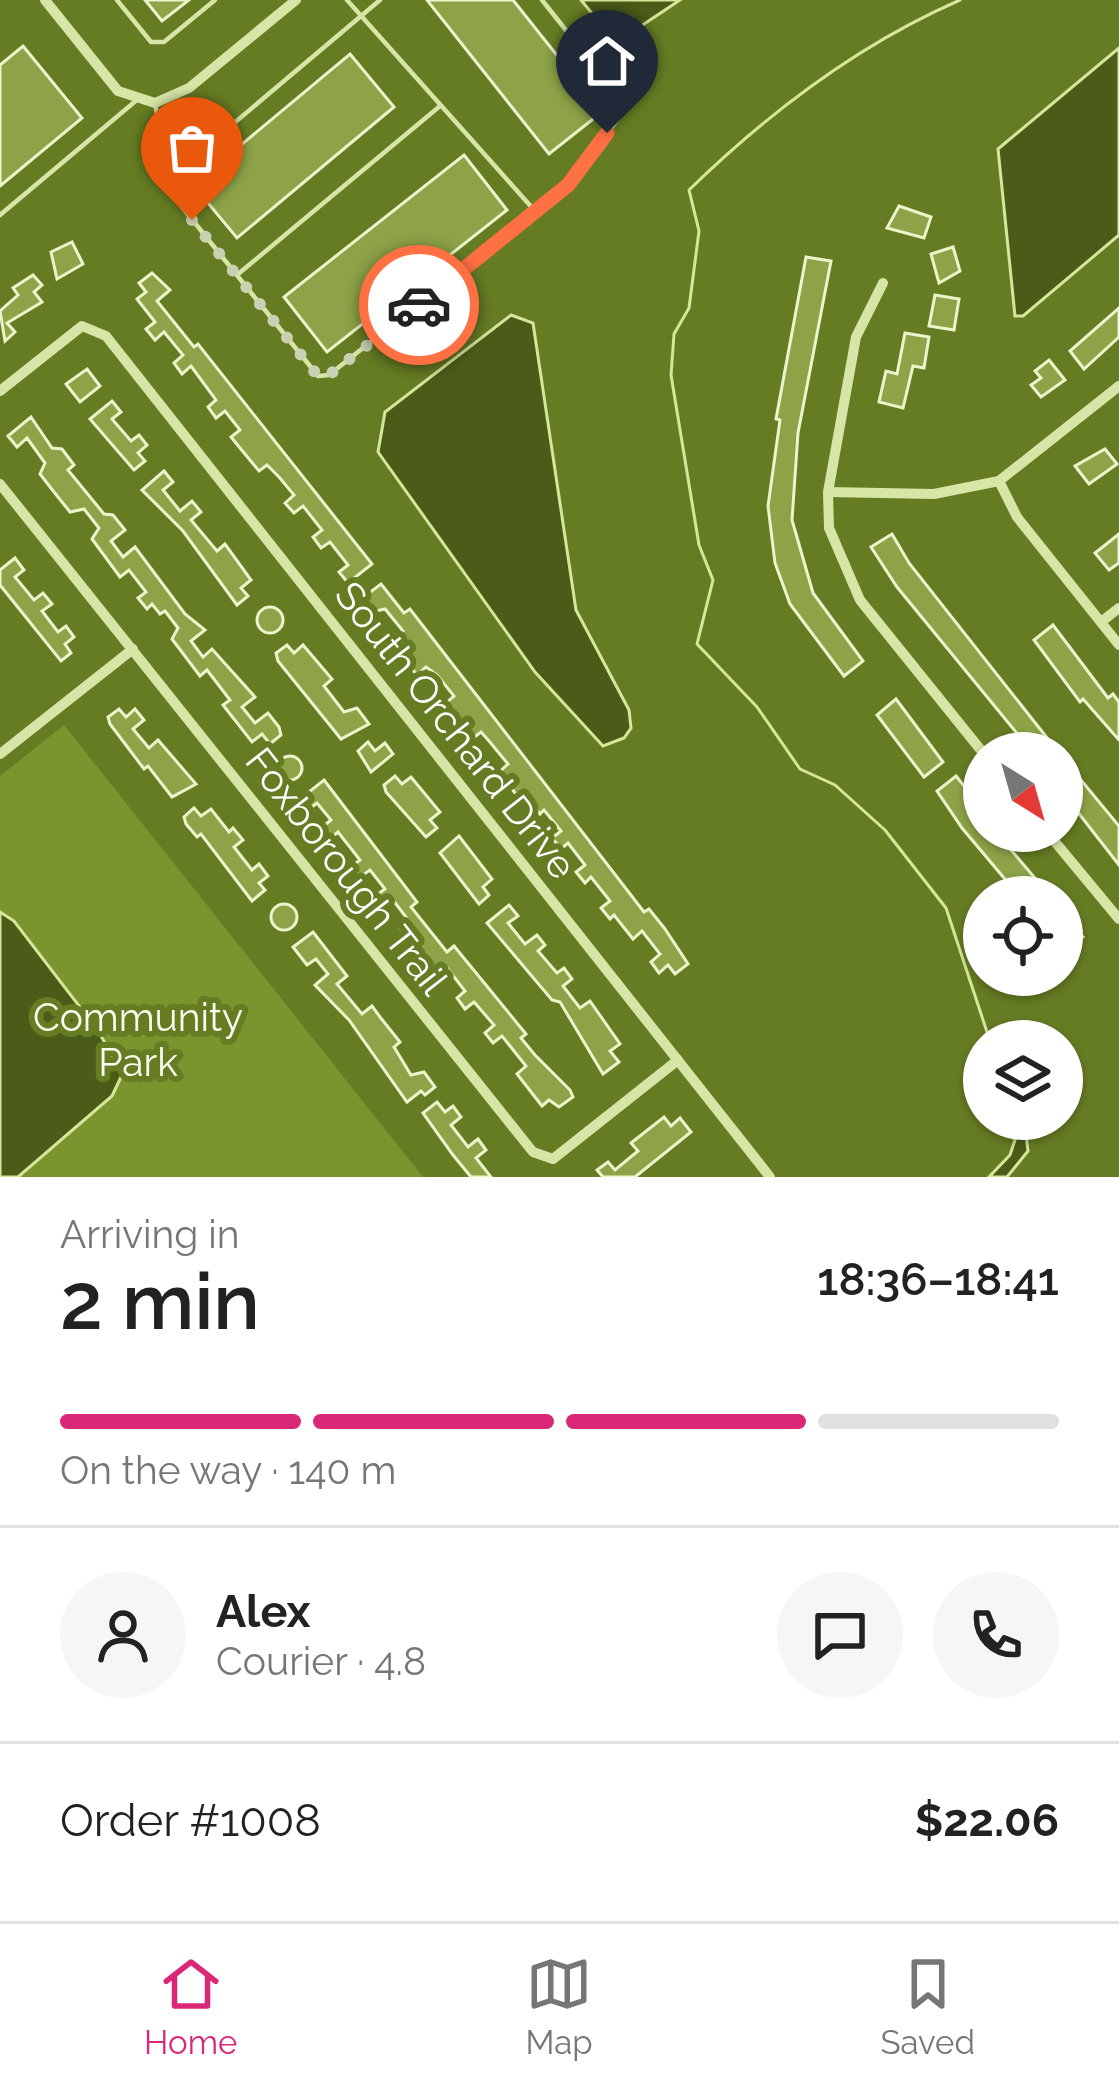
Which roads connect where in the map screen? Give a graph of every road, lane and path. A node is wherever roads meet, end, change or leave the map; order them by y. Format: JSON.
{"nodes":[{"id":1,"x":45,"y":0,"type":"edge"},
{"id":2,"x":117,"y":0,"type":"edge"},
{"id":3,"x":215,"y":0,"type":"edge"},
{"id":4,"x":296,"y":0,"type":"edge"},
{"id":5,"x":347,"y":0,"type":"edge"},
{"id":6,"x":380,"y":0,"type":"edge"},
{"id":7,"x":542,"y":0,"type":"edge"},
{"id":8,"x":360,"y":16,"type":"junction"},
{"id":9,"x":139,"y":98,"type":"junction"},
{"id":10,"x":155,"y":103,"type":"junction"},
{"id":11,"x":442,"y":105,"type":"junction"},
{"id":12,"x":167,"y":179,"type":"junction"},
{"id":13,"x":536,"y":212,"type":"junction"},
{"id":14,"x":0,"y":214,"type":"edge"},
{"id":15,"x":237,"y":275,"type":"junction"},
{"id":16,"x":883,"y":284,"type":"dead end"},
{"id":17,"x":1119,"y":386,"type":"edge"},
{"id":18,"x":0,"y":391,"type":"edge"},
{"id":19,"x":999,"y":482,"type":"junction"},
{"id":20,"x":0,"y":484,"type":"edge"},
{"id":21,"x":828,"y":492,"type":"junction"},
{"id":22,"x":1119,"y":608,"type":"edge"},
{"id":23,"x":1101,"y":622,"type":"junction"},
{"id":24,"x":1119,"y":645,"type":"edge"},
{"id":25,"x":133,"y":650,"type":"junction"},
{"id":26,"x":966,"y":732,"type":"edge"},
{"id":27,"x":0,"y":754,"type":"edge"},
{"id":28,"x":1063,"y":852,"type":"edge"},
{"id":29,"x":1119,"y":920,"type":"edge"},
{"id":30,"x":678,"y":1060,"type":"junction"},
{"id":31,"x":770,"y":1177,"type":"edge"}],
"edges":[{"from":1,"to":9,"type":"street"},
{"from":2,"to":3,"type":"lane"},
{"from":4,"to":10,"type":"street"},
{"from":5,"to":8,"type":"lane"},
{"from":6,"to":8,"type":"lane"},
{"from":7,"to":13,"type":"lane"},
{"from":8,"to":11,"type":"lane"},
{"from":8,"to":12,"type":"lane"},
{"from":9,"to":10,"type":"street"},
{"from":9,"to":14,"type":"lane"},
{"from":10,"to":12,"type":"lane"},
{"from":11,"to":13,"type":"lane"},
{"from":11,"to":15,"type":"lane"},
{"from":12,"to":15,"type":"lane"},
{"from":13,"to":15,"type":"lane"},
{"from":16,"to":21,"type":"street"},
{"from":17,"to":19,"type":"street"},
{"from":18,"to":30,"type":"street","name":"South Orchard Drive"},
{"from":19,"to":21,"type":"street"},
{"from":19,"to":23,"type":"street"},
{"from":20,"to":25,"type":"street","name":"Foxborough Trail"},
{"from":21,"to":26,"type":"street"},
{"from":22,"to":23,"type":"street"},
{"from":23,"to":24,"type":"street"},
{"from":25,"to":27,"type":"street"},
{"from":25,"to":30,"type":"street","name":"Foxborough Trail"},
{"from":28,"to":29,"type":"street"},
{"from":30,"to":31,"type":"street","name":"South Orchard Drive"}]}
